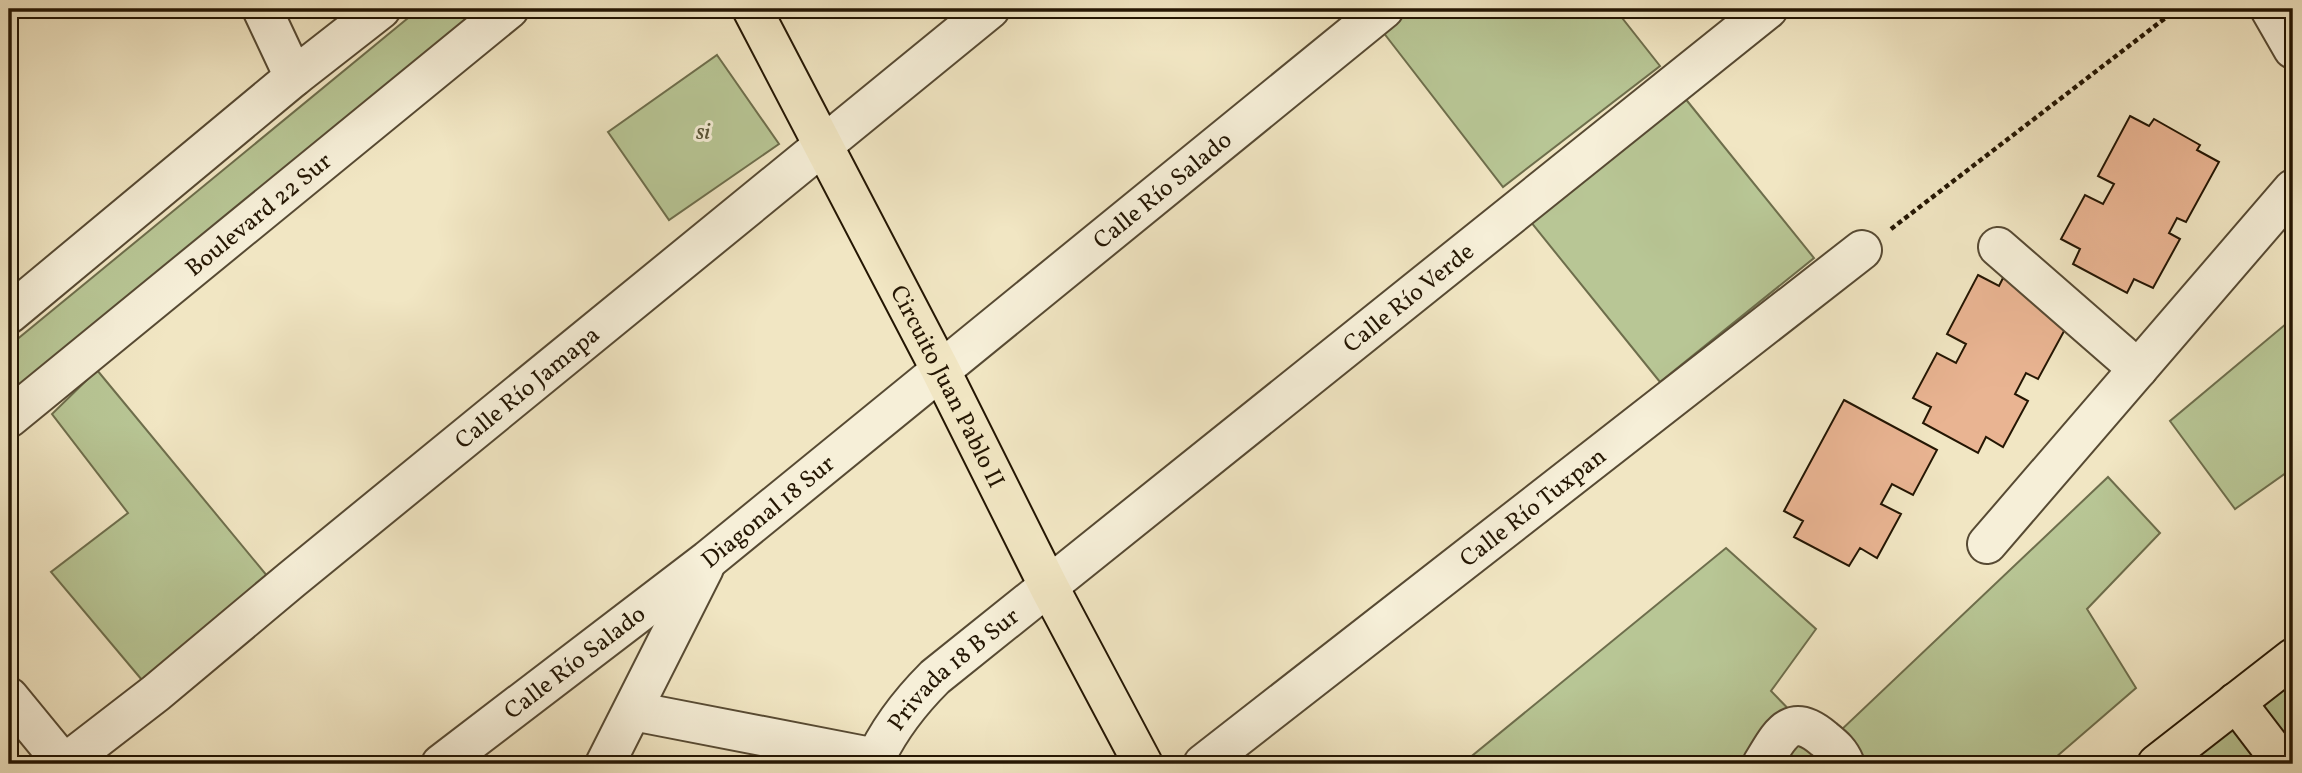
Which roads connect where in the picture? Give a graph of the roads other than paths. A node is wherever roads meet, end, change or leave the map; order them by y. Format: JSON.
{"nodes":[{"id":1,"x":262,"y":9,"type":"edge"},
{"id":2,"x":381,"y":9,"type":"edge"},
{"id":3,"x":509,"y":9,"type":"edge"},
{"id":4,"x":752,"y":9,"type":"edge"},
{"id":5,"x":990,"y":9,"type":"edge"},
{"id":6,"x":1384,"y":9,"type":"edge"},
{"id":7,"x":1768,"y":9,"type":"edge"},
{"id":8,"x":2270,"y":9,"type":"edge"},
{"id":9,"x":2293,"y":50,"type":"edge"},
{"id":10,"x":294,"y":77,"type":"junction"},
{"id":11,"x":823,"y":145,"type":"junction"},
{"id":12,"x":2293,"y":189,"type":"edge"},
{"id":13,"x":1998,"y":247,"type":"dead end"},
{"id":14,"x":1862,"y":250,"type":"road end"},
{"id":15,"x":9,"y":314,"type":"edge"},
{"id":16,"x":940,"y":369,"type":"junction"},
{"id":17,"x":2138,"y":369,"type":"junction"},
{"id":18,"x":9,"y":418,"type":"edge"},
{"id":19,"x":1987,"y":544,"type":"dead end"},
{"id":20,"x":708,"y":560,"type":"junction"},
{"id":21,"x":1049,"y":587,"type":"junction"},
{"id":22,"x":2293,"y":658,"type":"edge"},
{"id":23,"x":9,"y":697,"type":"edge"},
{"id":24,"x":2236,"y":702,"type":"junction"},
{"id":25,"x":633,"y":711,"type":"junction"},
{"id":26,"x":2284,"y":759,"type":"edge"},
{"id":27,"x":875,"y":761,"type":"edge"},
{"id":28,"x":64,"y":764,"type":"edge"},
{"id":29,"x":441,"y":764,"type":"edge"},
{"id":30,"x":605,"y":764,"type":"edge"},
{"id":31,"x":1143,"y":764,"type":"edge"},
{"id":32,"x":1203,"y":764,"type":"edge"},
{"id":33,"x":1762,"y":764,"type":"edge"},
{"id":34,"x":1845,"y":764,"type":"edge"},
{"id":35,"x":2157,"y":764,"type":"edge"}],
"edges":[{"from":1,"to":10,"type":"street"},
{"from":2,"to":10,"type":"street"},
{"from":3,"to":18,"type":"street","name":"Boulevard 22 Sur"},
{"from":4,"to":11,"type":"main road","name":"Circuito Juan Pablo II"},
{"from":5,"to":11,"type":"street","name":"Calle Río Jamapa"},
{"from":6,"to":16,"type":"street","name":"Calle Río Salado"},
{"from":7,"to":21,"type":"street","name":"Calle Río Verde"},
{"from":8,"to":9,"type":"street"},
{"from":10,"to":15,"type":"street"},
{"from":11,"to":16,"type":"main road","name":"Circuito Juan Pablo II"},
{"from":11,"to":28,"type":"street","name":"Calle Río Jamapa"},
{"from":12,"to":17,"type":"street"},
{"from":13,"to":17,"type":"street"},
{"from":14,"to":32,"type":"street","name":"Calle Río Tuxpan"},
{"from":16,"to":20,"type":"street","name":"Diagonal 18 Sur"},
{"from":16,"to":21,"type":"main road","name":"Circuito Juan Pablo II"},
{"from":17,"to":19,"type":"street"},
{"from":20,"to":25,"type":"street","name":"Diagonal 18 Sur"},
{"from":20,"to":29,"type":"street","name":"Calle Río Salado"},
{"from":21,"to":27,"type":"street","name":"Privada 18 B Sur"},
{"from":21,"to":31,"type":"main road","name":"Circuito Juan Pablo II"},
{"from":22,"to":24,"type":"main road"},
{"from":23,"to":28,"type":"street"},
{"from":24,"to":26,"type":"main road"},
{"from":24,"to":35,"type":"main road"},
{"from":25,"to":27,"type":"street"},
{"from":25,"to":30,"type":"street","name":"Diagonal 18 Sur"},
{"from":33,"to":34,"type":"street"}]}
